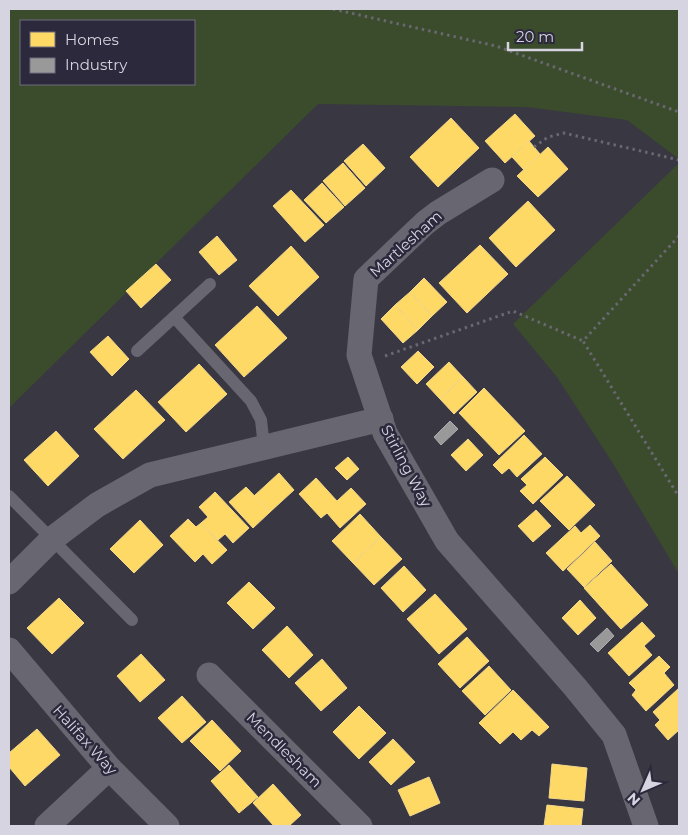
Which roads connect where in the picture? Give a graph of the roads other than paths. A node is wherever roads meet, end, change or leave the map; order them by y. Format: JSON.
{"nodes":[{"id":1,"x":492,"y":180,"type":"dead end"},
{"id":2,"x":210,"y":284,"type":"dead end"},
{"id":3,"x":174,"y":317,"type":"junction"},
{"id":4,"x":137,"y":350,"type":"dead end"},
{"id":5,"x":381,"y":420,"type":"junction"},
{"id":6,"x":264,"y":447,"type":"junction"},
{"id":7,"x":9,"y":496,"type":"edge"},
{"id":8,"x":52,"y":539,"type":"junction"},
{"id":9,"x":9,"y":582,"type":"edge"},
{"id":10,"x":132,"y":620,"type":"dead end"},
{"id":11,"x":9,"y":650,"type":"edge"},
{"id":12,"x":208,"y":675,"type":"dead end"},
{"id":13,"x":109,"y":768,"type":"junction"},
{"id":14,"x":47,"y":826,"type":"edge"},
{"id":15,"x":167,"y":826,"type":"edge"},
{"id":16,"x":360,"y":826,"type":"edge"},
{"id":17,"x":646,"y":826,"type":"edge"}],
"edges":[{"from":1,"to":5,"type":"street","name":"Martlesham"},
{"from":2,"to":3,"type":"lane"},
{"from":3,"to":4,"type":"lane"},
{"from":3,"to":6,"type":"lane"},
{"from":5,"to":6,"type":"street","name":"Stirling Way"},
{"from":5,"to":17,"type":"street","name":"Stirling Way"},
{"from":6,"to":8,"type":"street","name":"Stirling Way"},
{"from":7,"to":8,"type":"lane"},
{"from":8,"to":9,"type":"street","name":"Stirling Way"},
{"from":8,"to":10,"type":"lane"},
{"from":11,"to":13,"type":"street","name":"Halifax Way"},
{"from":12,"to":16,"type":"street","name":"Mendlesham"},
{"from":13,"to":14,"type":"street"},
{"from":13,"to":15,"type":"street","name":"Halifax Way"}]}
